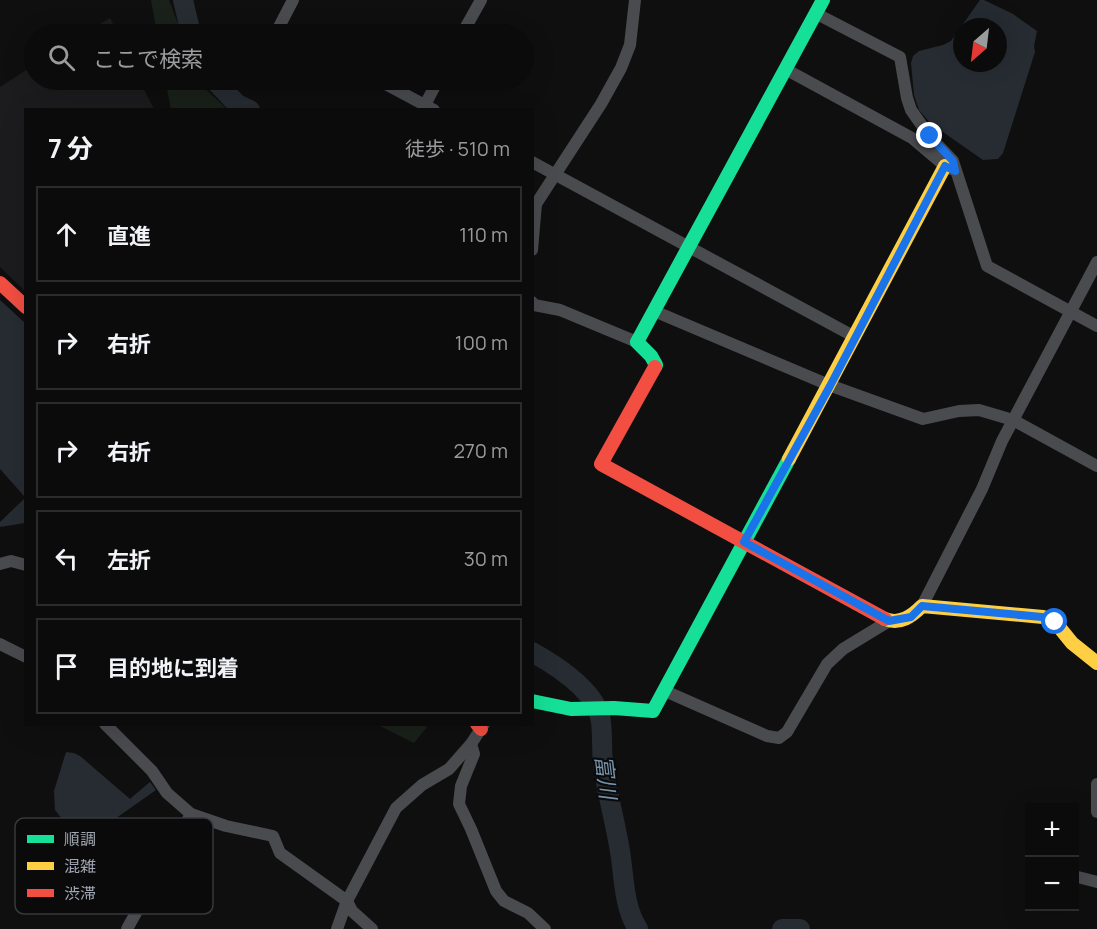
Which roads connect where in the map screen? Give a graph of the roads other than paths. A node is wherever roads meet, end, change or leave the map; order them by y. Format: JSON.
{"nodes":[{"id":1,"x":293,"y":0,"type":"edge"},
{"id":2,"x":481,"y":0,"type":"edge"},
{"id":3,"x":635,"y":0,"type":"edge"},
{"id":4,"x":823,"y":0,"type":"edge"},
{"id":5,"x":817,"y":14,"type":"junction"},
{"id":6,"x":281,"y":24,"type":"edge"},
{"id":7,"x":468,"y":24,"type":"edge"},
{"id":8,"x":786,"y":70,"type":"junction"},
{"id":9,"x":397,"y":90,"type":"edge"},
{"id":10,"x":435,"y":90,"type":"edge"},
{"id":11,"x":429,"y":107,"type":"edge"},
{"id":12,"x":534,"y":163,"type":"edge"},
{"id":13,"x":950,"y":168,"type":"junction"},
{"id":14,"x":557,"y":175,"type":"junction"},
{"id":15,"x":534,"y":227,"type":"edge"},
{"id":16,"x":689,"y":248,"type":"junction"},
{"id":17,"x":1097,"y":262,"type":"edge"},
{"id":18,"x":0,"y":283,"type":"edge"},
{"id":19,"x":24,"y":305,"type":"edge"},
{"id":20,"x":534,"y":305,"type":"edge"},
{"id":21,"x":654,"y":311,"type":"junction"},
{"id":22,"x":1070,"y":312,"type":"junction"},
{"id":23,"x":1097,"y":326,"type":"edge"},
{"id":24,"x":855,"y":337,"type":"junction"},
{"id":25,"x":637,"y":342,"type":"junction"},
{"id":26,"x":830,"y":386,"type":"junction"},
{"id":27,"x":1013,"y":420,"type":"junction"},
{"id":28,"x":1097,"y":466,"type":"edge"},
{"id":29,"x":744,"y":542,"type":"junction"},
{"id":30,"x":0,"y":564,"type":"edge"},
{"id":31,"x":24,"y":565,"type":"edge"},
{"id":32,"x":922,"y":606,"type":"junction"},
{"id":33,"x":889,"y":621,"type":"junction"},
{"id":34,"x":0,"y":644,"type":"edge"},
{"id":35,"x":24,"y":656,"type":"edge"},
{"id":36,"x":1097,"y":663,"type":"edge"},
{"id":37,"x":665,"y":691,"type":"junction"},
{"id":38,"x":534,"y":701,"type":"edge"},
{"id":39,"x":107,"y":726,"type":"edge"},
{"id":40,"x":480,"y":726,"type":"edge"},
{"id":41,"x":471,"y":744,"type":"junction"},
{"id":42,"x":1097,"y":784,"type":"edge"},
{"id":43,"x":1097,"y":812,"type":"edge"},
{"id":44,"x":191,"y":814,"type":"junction"},
{"id":45,"x":189,"y":818,"type":"edge"},
{"id":46,"x":203,"y":818,"type":"edge"},
{"id":47,"x":213,"y":822,"type":"edge"},
{"id":48,"x":1079,"y":877,"type":"edge"},
{"id":49,"x":1097,"y":882,"type":"edge"},
{"id":50,"x":347,"y":901,"type":"junction"},
{"id":51,"x":135,"y":914,"type":"edge"},
{"id":52,"x":127,"y":929,"type":"edge"},
{"id":53,"x":337,"y":929,"type":"edge"},
{"id":54,"x":372,"y":929,"type":"edge"},
{"id":55,"x":545,"y":929,"type":"edge"}],
"edges":[{"from":1,"to":6,"type":"street"},
{"from":2,"to":7,"type":"street"},
{"from":3,"to":14,"type":"street"},
{"from":4,"to":5,"type":"street"},
{"from":5,"to":8,"type":"street"},
{"from":5,"to":13,"type":"street"},
{"from":8,"to":13,"type":"street"},
{"from":8,"to":16,"type":"street"},
{"from":9,"to":11,"type":"street"},
{"from":10,"to":11,"type":"street"},
{"from":12,"to":14,"type":"street"},
{"from":13,"to":22,"type":"street"},
{"from":13,"to":24,"type":"street"},
{"from":14,"to":15,"type":"street"},
{"from":14,"to":16,"type":"street"},
{"from":16,"to":21,"type":"street"},
{"from":16,"to":24,"type":"street"},
{"from":17,"to":22,"type":"street"},
{"from":18,"to":19,"type":"street"},
{"from":20,"to":25,"type":"street"},
{"from":21,"to":25,"type":"street"},
{"from":21,"to":26,"type":"street"},
{"from":22,"to":23,"type":"street"},
{"from":22,"to":27,"type":"street"},
{"from":24,"to":26,"type":"street"},
{"from":25,"to":29,"type":"street"},
{"from":26,"to":27,"type":"street"},
{"from":26,"to":29,"type":"street"},
{"from":27,"to":28,"type":"street"},
{"from":27,"to":32,"type":"street"},
{"from":29,"to":33,"type":"street"},
{"from":29,"to":37,"type":"street"},
{"from":30,"to":31,"type":"street"},
{"from":32,"to":33,"type":"street"},
{"from":32,"to":36,"type":"street"},
{"from":33,"to":37,"type":"street"},
{"from":34,"to":35,"type":"street"},
{"from":37,"to":38,"type":"street"},
{"from":39,"to":44,"type":"street"},
{"from":40,"to":41,"type":"street"},
{"from":41,"to":50,"type":"street"},
{"from":41,"to":55,"type":"street"},
{"from":42,"to":43,"type":"street"},
{"from":44,"to":45,"type":"street"},
{"from":44,"to":46,"type":"street"},
{"from":47,"to":50,"type":"street"},
{"from":48,"to":49,"type":"street"},
{"from":50,"to":53,"type":"street"},
{"from":50,"to":54,"type":"street"},
{"from":51,"to":52,"type":"street"}]}
